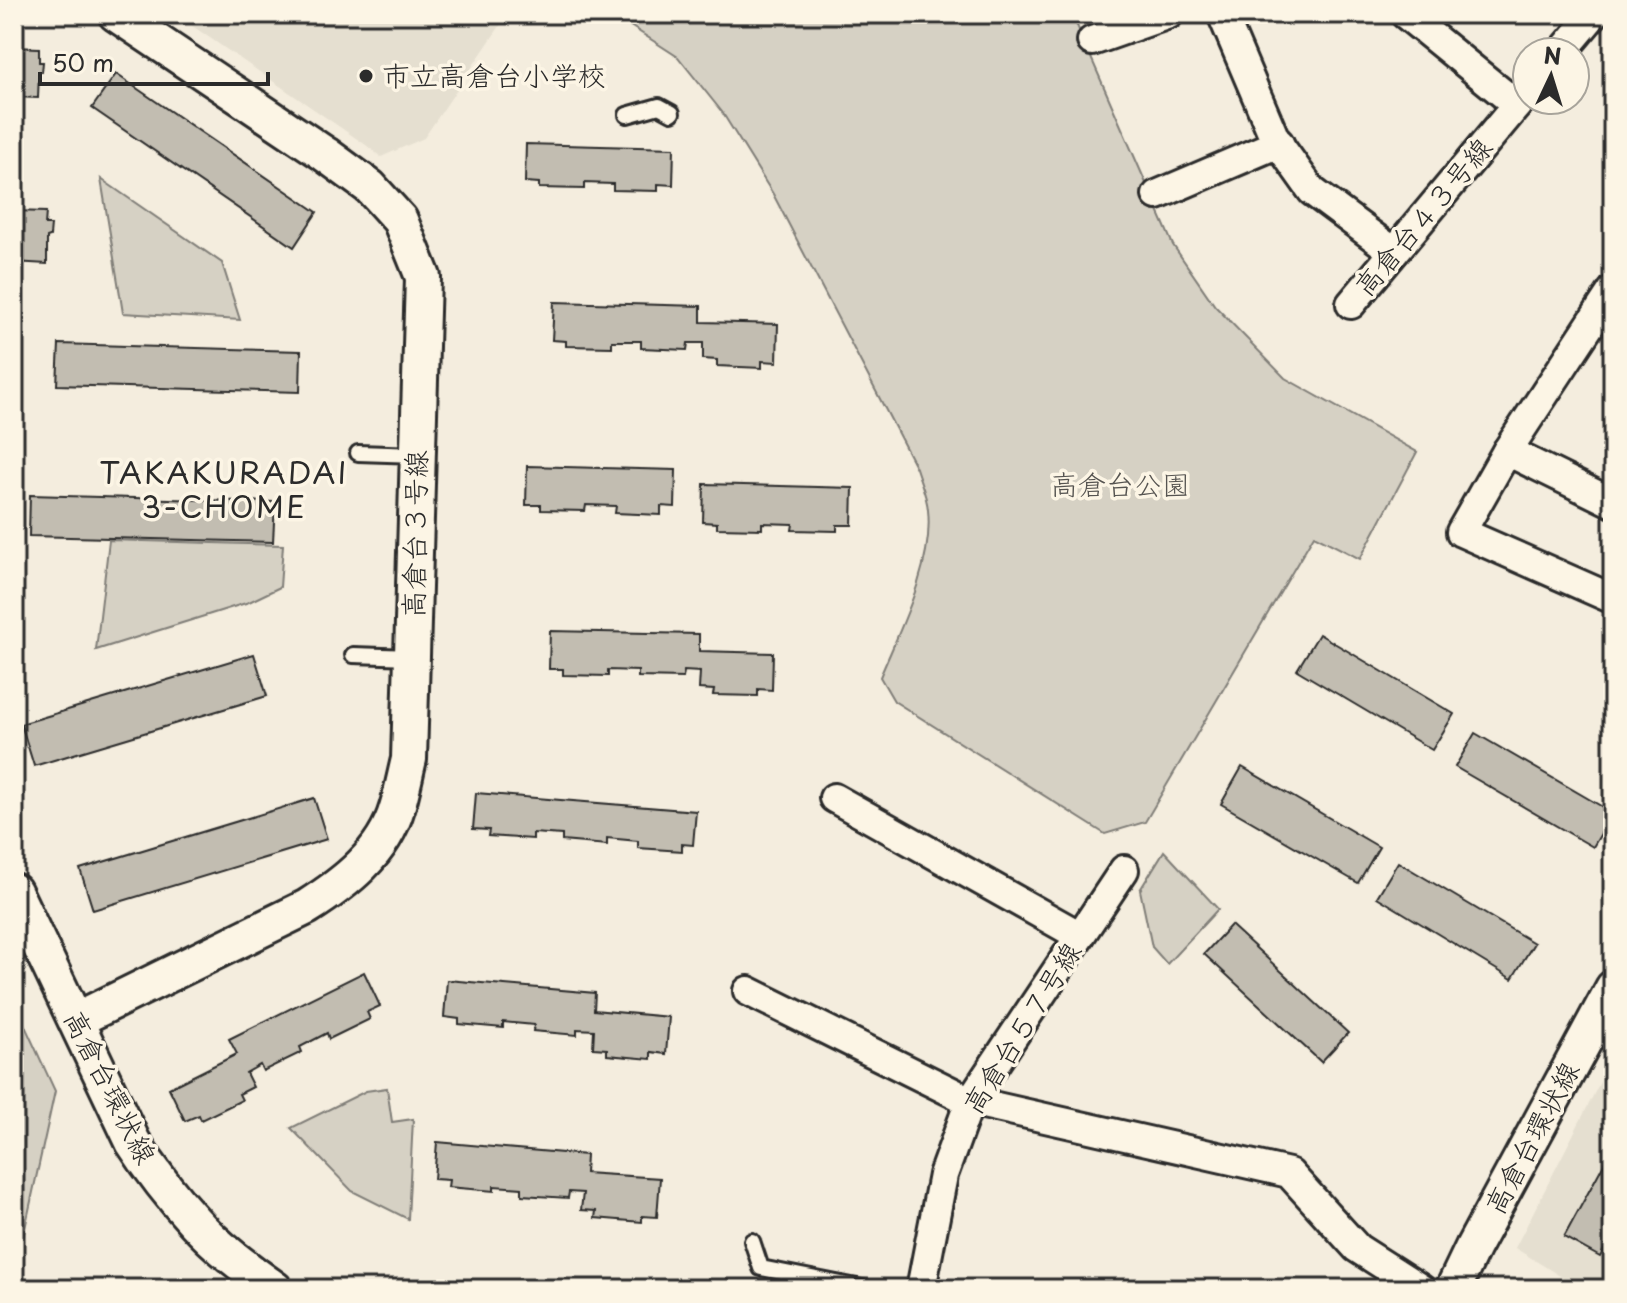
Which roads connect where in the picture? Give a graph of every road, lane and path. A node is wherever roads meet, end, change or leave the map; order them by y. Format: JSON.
{"nodes":[{"id":1,"x":116,"y":14,"type":"edge"},
{"id":2,"x":1169,"y":14,"type":"edge"},
{"id":3,"x":1222,"y":14,"type":"edge"},
{"id":4,"x":1405,"y":14,"type":"edge"},
{"id":5,"x":1594,"y":14,"type":"edge"},
{"id":6,"x":1575,"y":36,"type":"edge"},
{"id":7,"x":1092,"y":41,"type":"dead end"},
{"id":8,"x":1511,"y":91,"type":"edge"},
{"id":9,"x":1511,"y":112,"type":"edge"},
{"id":10,"x":672,"y":113,"type":"dead end"},
{"id":11,"x":627,"y":115,"type":"dead end"},
{"id":12,"x":1279,"y":143,"type":"junction"},
{"id":13,"x":1157,"y":195,"type":"dead end"},
{"id":14,"x":1394,"y":252,"type":"junction"},
{"id":15,"x":1613,"y":290,"type":"edge"},
{"id":16,"x":1351,"y":304,"type":"dead end"},
{"id":17,"x":1507,"y":451,"type":"junction"},
{"id":18,"x":358,"y":453,"type":"dead end"},
{"id":19,"x":417,"y":455,"type":"junction"},
{"id":20,"x":1613,"y":503,"type":"edge"},
{"id":21,"x":1613,"y":599,"type":"edge"},
{"id":22,"x":353,"y":655,"type":"dead end"},
{"id":23,"x":412,"y":657,"type":"junction"},
{"id":24,"x":834,"y":798,"type":"dead end"},
{"id":25,"x":1124,"y":870,"type":"dead end"},
{"id":26,"x":14,"y":891,"type":"edge"},
{"id":27,"x":1080,"y":936,"type":"junction"},
{"id":28,"x":1613,"y":988,"type":"edge"},
{"id":29,"x":748,"y":991,"type":"dead end"},
{"id":30,"x":76,"y":1020,"type":"junction"},
{"id":31,"x":970,"y":1101,"type":"junction"},
{"id":32,"x":752,"y":1241,"type":"dead end"},
{"id":33,"x":275,"y":1289,"type":"edge"},
{"id":34,"x":867,"y":1289,"type":"edge"},
{"id":35,"x":921,"y":1289,"type":"edge"},
{"id":36,"x":1421,"y":1289,"type":"edge"},
{"id":37,"x":1453,"y":1289,"type":"edge"}],
"edges":[{"from":1,"to":19,"type":"street","name":"高倉台３号線"},
{"from":2,"to":7,"type":"street"},
{"from":3,"to":12,"type":"street"},
{"from":4,"to":8,"type":"street"},
{"from":5,"to":6,"type":"street"},
{"from":9,"to":14,"type":"street","name":"高倉台４３号線"},
{"from":10,"to":11,"type":"lane"},
{"from":12,"to":13,"type":"street"},
{"from":12,"to":14,"type":"street"},
{"from":14,"to":16,"type":"street","name":"高倉台４３号線"},
{"from":15,"to":17,"type":"street"},
{"from":17,"to":20,"type":"street"},
{"from":17,"to":21,"type":"street"},
{"from":18,"to":19,"type":"lane"},
{"from":19,"to":23,"type":"street","name":"高倉台３号線"},
{"from":22,"to":23,"type":"lane"},
{"from":23,"to":30,"type":"street","name":"高倉台３号線"},
{"from":24,"to":27,"type":"street"},
{"from":25,"to":27,"type":"street","name":"高倉台５７号線"},
{"from":26,"to":30,"type":"street","name":"高倉台環状線"},
{"from":27,"to":31,"type":"street","name":"高倉台５７号線"},
{"from":28,"to":37,"type":"street","name":"高倉台環状線"},
{"from":29,"to":31,"type":"street"},
{"from":30,"to":33,"type":"street","name":"高倉台環状線"},
{"from":31,"to":35,"type":"street","name":"高倉台５７号線"},
{"from":31,"to":36,"type":"street"},
{"from":32,"to":34,"type":"lane"}]}
